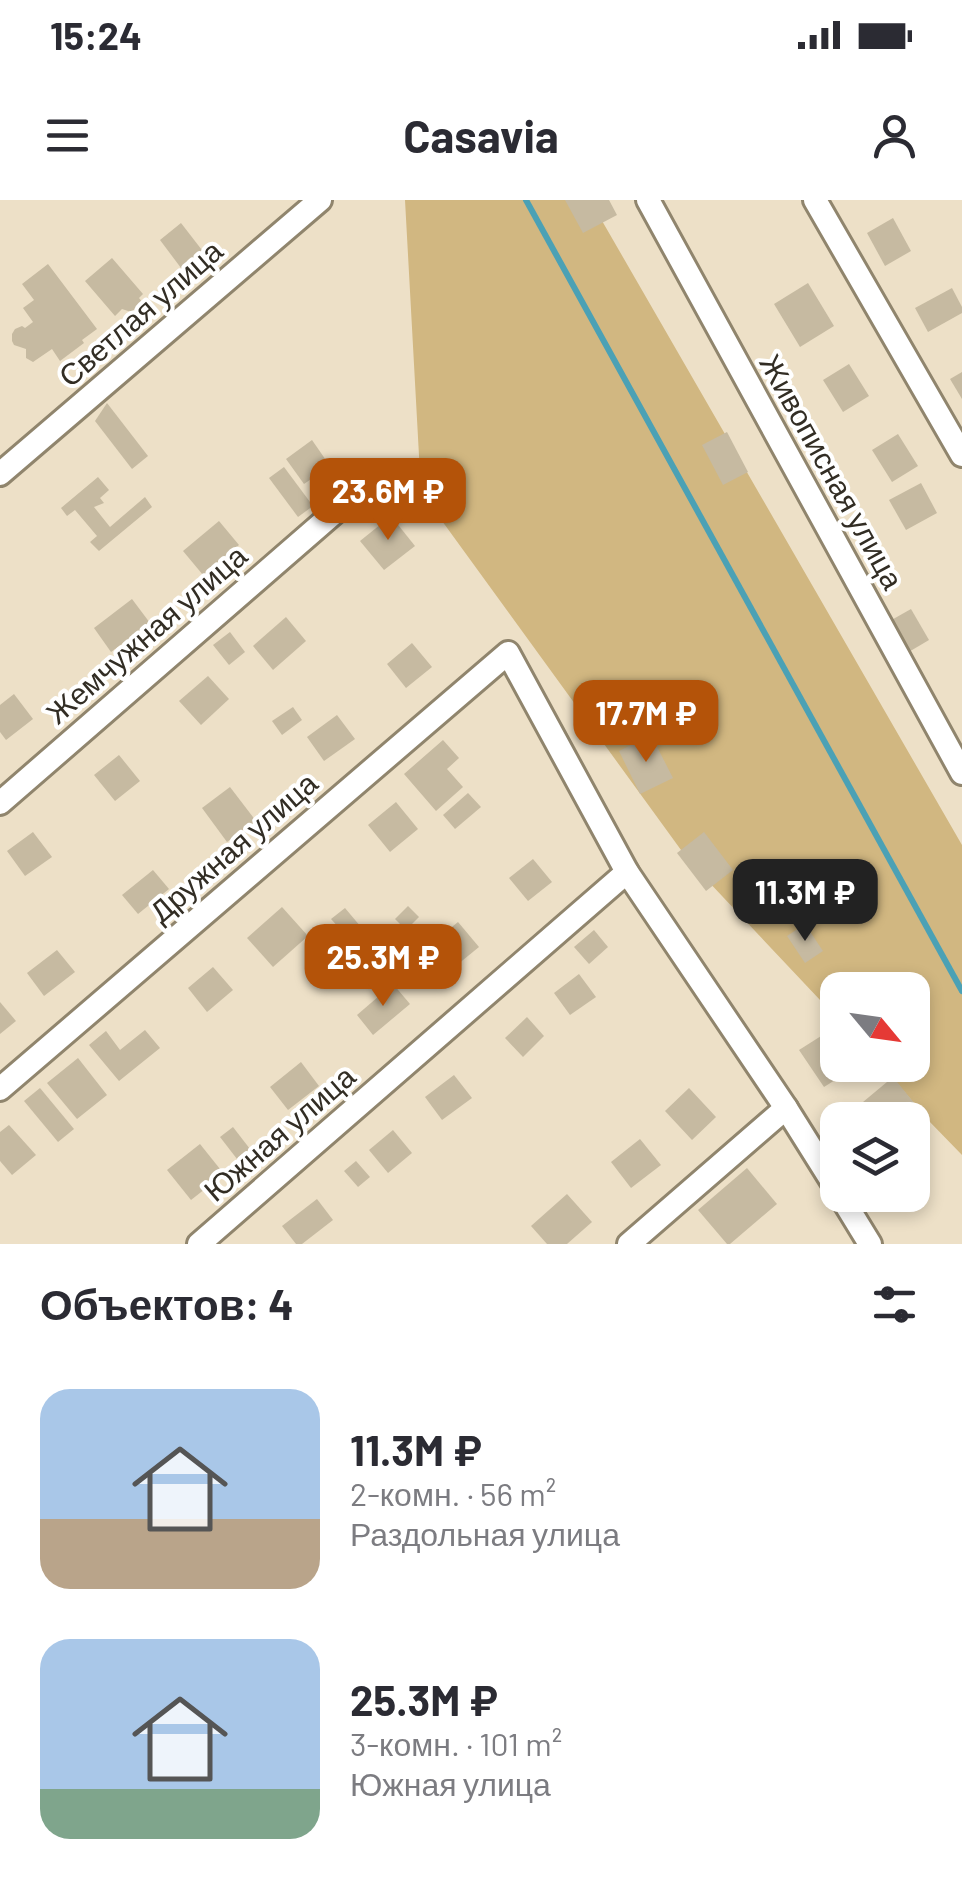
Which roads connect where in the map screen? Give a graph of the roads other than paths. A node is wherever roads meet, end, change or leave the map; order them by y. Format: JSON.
{"nodes":[{"id":1,"x":320,"y":200,"type":"edge"},
{"id":2,"x":648,"y":200,"type":"edge"},
{"id":3,"x":815,"y":200,"type":"edge"},
{"id":4,"x":962,"y":455,"type":"edge"},
{"id":5,"x":380,"y":473,"type":"dead end"},
{"id":6,"x":0,"y":474,"type":"edge"},
{"id":7,"x":962,"y":774,"type":"edge"},
{"id":8,"x":0,"y":803,"type":"edge"},
{"id":9,"x":627,"y":872,"type":"junction"},
{"id":10,"x":0,"y":1089,"type":"edge"},
{"id":11,"x":786,"y":1108,"type":"junction"},
{"id":12,"x":820,"y":1163,"type":"edge"},
{"id":13,"x":851,"y":1212,"type":"edge"},
{"id":14,"x":199,"y":1244,"type":"edge"},
{"id":15,"x":629,"y":1244,"type":"edge"},
{"id":16,"x":870,"y":1244,"type":"edge"}],
"edges":[{"from":1,"to":6,"type":"street","name":"Светлая улица"},
{"from":2,"to":7,"type":"street","name":"Живописная улица"},
{"from":3,"to":4,"type":"street"},
{"from":5,"to":8,"type":"street","name":"Жемчужная улица"},
{"from":9,"to":10,"type":"street","name":"Дружная улица"},
{"from":9,"to":11,"type":"street"},
{"from":9,"to":14,"type":"street","name":"Южная улица"},
{"from":11,"to":12,"type":"street"},
{"from":11,"to":15,"type":"street"},
{"from":13,"to":16,"type":"street"}]}
